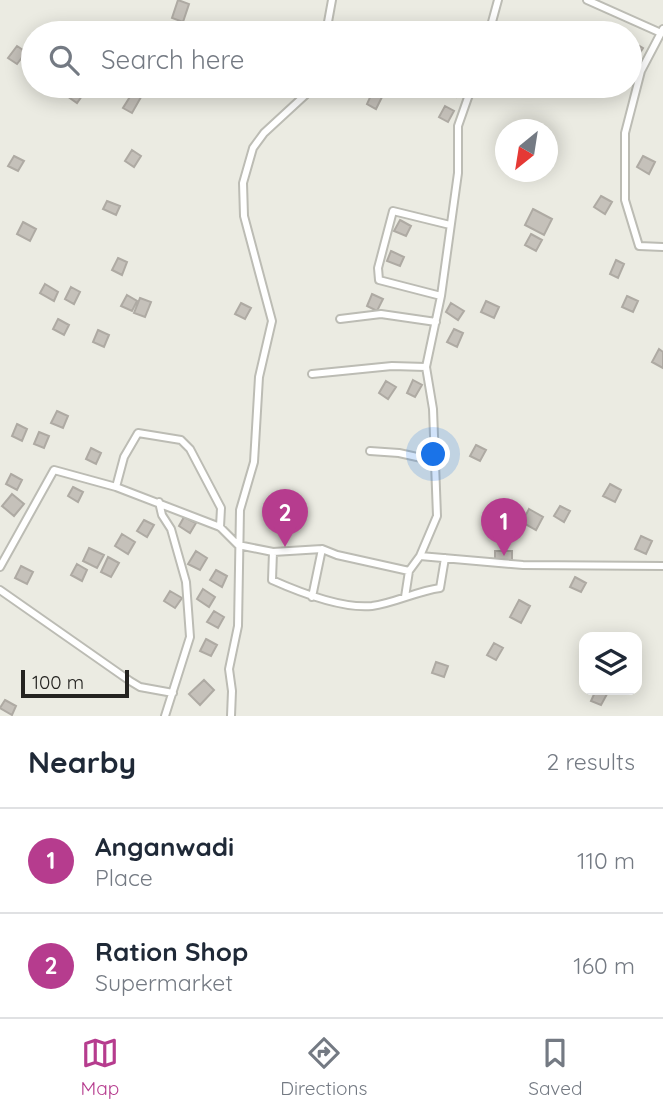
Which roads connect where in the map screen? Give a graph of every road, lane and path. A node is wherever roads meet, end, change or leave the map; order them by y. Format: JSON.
{"nodes":[{"id":1,"x":332,"y":0,"type":"edge"},
{"id":2,"x":498,"y":0,"type":"edge"},
{"id":3,"x":587,"y":0,"type":"edge"},
{"id":4,"x":328,"y":21,"type":"edge"},
{"id":5,"x":492,"y":21,"type":"edge"},
{"id":6,"x":638,"y":21,"type":"edge"},
{"id":7,"x":642,"y":23,"type":"edge"},
{"id":8,"x":662,"y":31,"type":"edge"},
{"id":9,"x":642,"y":69,"type":"edge"},
{"id":10,"x":302,"y":98,"type":"edge"},
{"id":11,"x":468,"y":98,"type":"edge"},
{"id":12,"x":634,"y":98,"type":"edge"},
{"id":13,"x":450,"y":225,"type":"junction"},
{"id":14,"x":663,"y":247,"type":"edge"},
{"id":15,"x":441,"y":296,"type":"junction"},
{"id":16,"x":340,"y":319,"type":"dead end"},
{"id":17,"x":436,"y":322,"type":"junction"},
{"id":18,"x":426,"y":367,"type":"junction"},
{"id":19,"x":312,"y":374,"type":"dead end"},
{"id":20,"x":370,"y":451,"type":"dead end"},
{"id":21,"x":435,"y":461,"type":"junction"},
{"id":22,"x":116,"y":486,"type":"junction"},
{"id":23,"x":159,"y":502,"type":"junction"},
{"id":24,"x":220,"y":527,"type":"junction"},
{"id":25,"x":239,"y":545,"type":"junction"},
{"id":26,"x":322,"y":549,"type":"junction"},
{"id":27,"x":273,"y":552,"type":"junction"},
{"id":28,"x":420,"y":556,"type":"junction"},
{"id":29,"x":445,"y":558,"type":"junction"},
{"id":30,"x":663,"y":566,"type":"edge"},
{"id":31,"x":0,"y":567,"type":"edge"},
{"id":32,"x":409,"y":571,"type":"junction"},
{"id":33,"x":0,"y":590,"type":"edge"},
{"id":34,"x":312,"y":597,"type":"junction"},
{"id":35,"x":405,"y":597,"type":"junction"},
{"id":36,"x":173,"y":693,"type":"junction"},
{"id":37,"x":165,"y":716,"type":"edge"},
{"id":38,"x":231,"y":716,"type":"edge"}],
"edges":[{"from":1,"to":4,"type":"street"},
{"from":2,"to":5,"type":"street"},
{"from":3,"to":6,"type":"street"},
{"from":7,"to":8,"type":"street"},
{"from":8,"to":9,"type":"street"},
{"from":10,"to":25,"type":"street"},
{"from":11,"to":13,"type":"street"},
{"from":12,"to":14,"type":"street"},
{"from":13,"to":15,"type":"street"},
{"from":13,"to":15,"type":"street"},
{"from":15,"to":17,"type":"street"},
{"from":16,"to":17,"type":"street"},
{"from":17,"to":18,"type":"street"},
{"from":18,"to":19,"type":"street"},
{"from":18,"to":21,"type":"street"},
{"from":20,"to":21,"type":"street"},
{"from":21,"to":28,"type":"street"},
{"from":22,"to":23,"type":"street"},
{"from":22,"to":24,"type":"street"},
{"from":22,"to":31,"type":"street"},
{"from":23,"to":24,"type":"street"},
{"from":23,"to":36,"type":"street"},
{"from":24,"to":25,"type":"street"},
{"from":25,"to":27,"type":"street"},
{"from":25,"to":38,"type":"street"},
{"from":26,"to":27,"type":"street"},
{"from":26,"to":32,"type":"street"},
{"from":26,"to":34,"type":"street"},
{"from":27,"to":34,"type":"street"},
{"from":28,"to":29,"type":"street"},
{"from":28,"to":32,"type":"street"},
{"from":29,"to":30,"type":"street"},
{"from":29,"to":35,"type":"street"},
{"from":32,"to":35,"type":"street"},
{"from":33,"to":36,"type":"street"},
{"from":34,"to":35,"type":"street"},
{"from":36,"to":37,"type":"street"}]}
